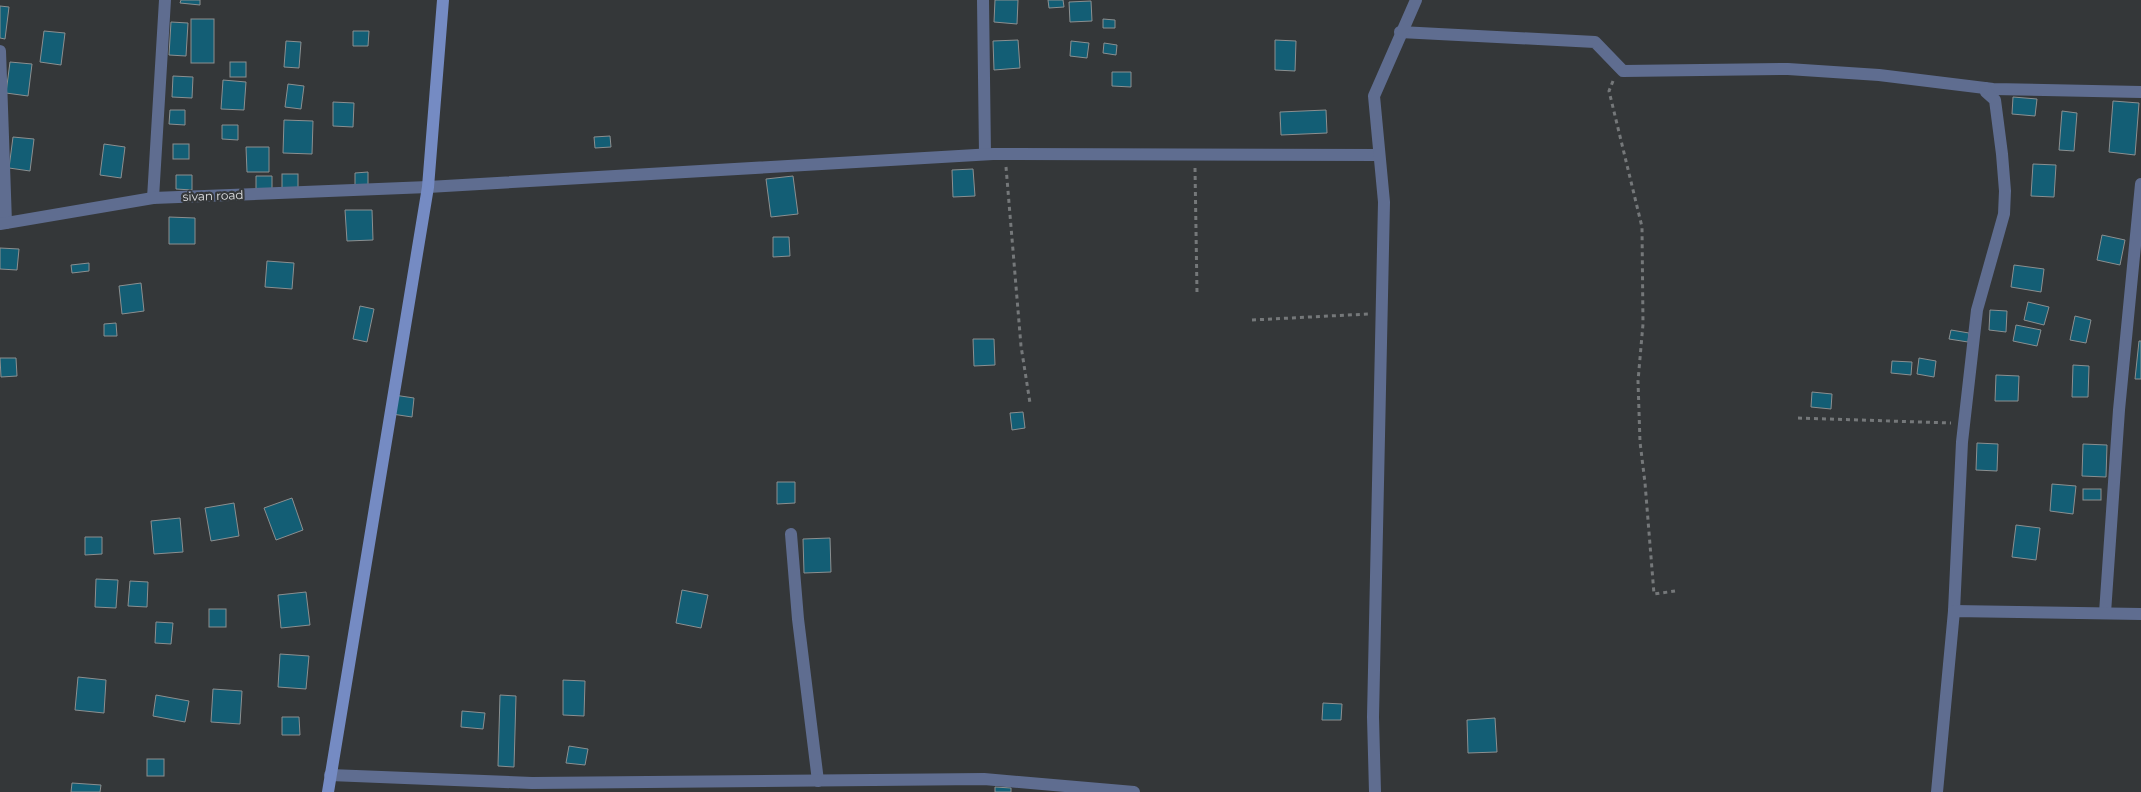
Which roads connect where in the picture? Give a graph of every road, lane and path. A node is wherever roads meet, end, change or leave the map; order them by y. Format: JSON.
{"nodes":[{"id":1,"x":166,"y":0,"type":"edge"},
{"id":2,"x":443,"y":0,"type":"edge"},
{"id":3,"x":983,"y":0,"type":"edge"},
{"id":4,"x":1416,"y":0,"type":"edge"},
{"id":5,"x":1400,"y":32,"type":"junction"},
{"id":6,"x":0,"y":51,"type":"edge"},
{"id":7,"x":1617,"y":66,"type":"junction"},
{"id":8,"x":1985,"y":88,"type":"junction"},
{"id":9,"x":2141,"y":92,"type":"edge"},
{"id":10,"x":985,"y":154,"type":"junction"},
{"id":11,"x":1004,"y":154,"type":"junction"},
{"id":12,"x":1195,"y":154,"type":"junction"},
{"id":13,"x":1378,"y":156,"type":"junction"},
{"id":14,"x":2141,"y":184,"type":"edge"},
{"id":15,"x":428,"y":187,"type":"junction"},
{"id":16,"x":154,"y":198,"type":"junction"},
{"id":17,"x":3,"y":223,"type":"edge"},
{"id":18,"x":1197,"y":293,"type":"dead end"},
{"id":19,"x":1382,"y":313,"type":"junction"},
{"id":20,"x":1252,"y":320,"type":"dead end"},
{"id":21,"x":1030,"y":403,"type":"dead end"},
{"id":22,"x":1798,"y":418,"type":"dead end"},
{"id":23,"x":1964,"y":423,"type":"junction"},
{"id":24,"x":791,"y":534,"type":"dead end"},
{"id":25,"x":1675,"y":591,"type":"dead end"},
{"id":26,"x":1954,"y":611,"type":"junction"},
{"id":27,"x":2105,"y":613,"type":"junction"},
{"id":28,"x":2141,"y":614,"type":"edge"},
{"id":29,"x":330,"y":775,"type":"junction"},
{"id":30,"x":818,"y":781,"type":"junction"},
{"id":31,"x":328,"y":792,"type":"edge"},
{"id":32,"x":1134,"y":792,"type":"edge"},
{"id":33,"x":1375,"y":792,"type":"edge"},
{"id":34,"x":1937,"y":792,"type":"edge"}],
"edges":[{"from":1,"to":16,"type":"street"},
{"from":2,"to":15,"type":"street"},
{"from":3,"to":10,"type":"street"},
{"from":4,"to":5,"type":"street"},
{"from":5,"to":7,"type":"street"},
{"from":5,"to":13,"type":"street"},
{"from":6,"to":17,"type":"street"},
{"from":7,"to":8,"type":"street"},
{"from":7,"to":25,"type":"path"},
{"from":8,"to":9,"type":"street"},
{"from":8,"to":23,"type":"street"},
{"from":10,"to":11,"type":"street","name":"sivan road"},
{"from":10,"to":15,"type":"street","name":"sivan road"},
{"from":11,"to":12,"type":"street","name":"sivan road"},
{"from":11,"to":21,"type":"path"},
{"from":12,"to":13,"type":"street","name":"sivan road"},
{"from":12,"to":18,"type":"path"},
{"from":13,"to":19,"type":"street"},
{"from":14,"to":27,"type":"street"},
{"from":15,"to":16,"type":"street","name":"sivan road"},
{"from":15,"to":29,"type":"street"},
{"from":16,"to":17,"type":"street","name":"sivan road"},
{"from":19,"to":20,"type":"path"},
{"from":19,"to":33,"type":"street"},
{"from":22,"to":23,"type":"path"},
{"from":23,"to":26,"type":"street"},
{"from":24,"to":30,"type":"street"},
{"from":26,"to":27,"type":"street"},
{"from":26,"to":34,"type":"street"},
{"from":27,"to":28,"type":"street"},
{"from":29,"to":30,"type":"street"},
{"from":29,"to":31,"type":"street"},
{"from":30,"to":32,"type":"street"}]}
